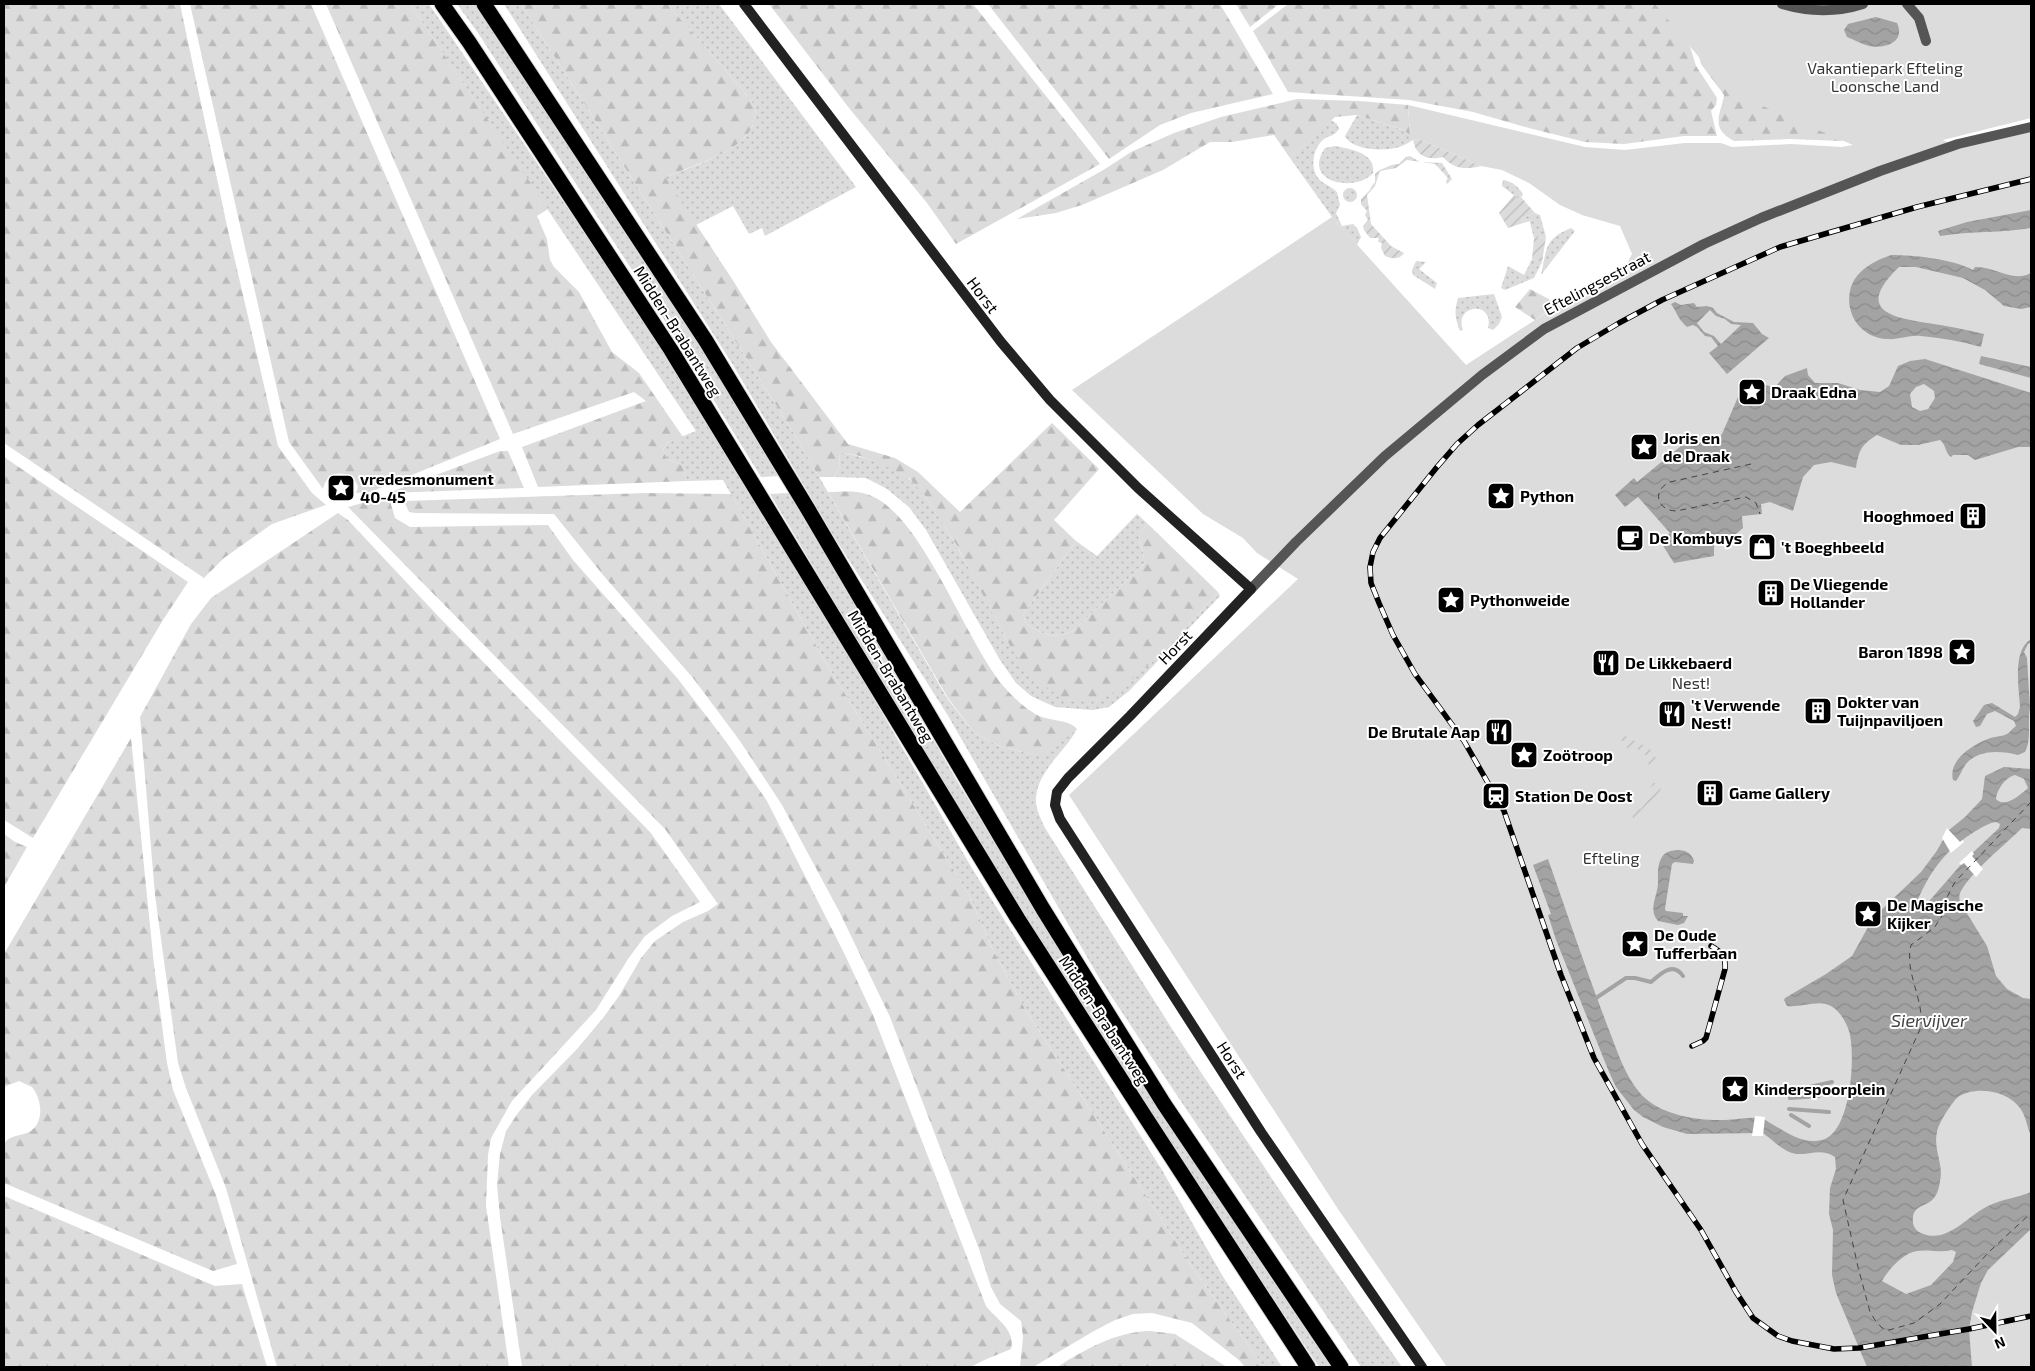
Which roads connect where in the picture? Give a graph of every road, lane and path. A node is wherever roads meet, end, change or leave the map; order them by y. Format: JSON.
{"nodes":[{"id":1,"x":442,"y":4,"type":"edge"},
{"id":2,"x":484,"y":4,"type":"edge"},
{"id":3,"x":744,"y":4,"type":"edge"},
{"id":4,"x":1782,"y":4,"type":"edge"},
{"id":5,"x":1863,"y":4,"type":"edge"},
{"id":6,"x":1907,"y":4,"type":"edge"},
{"id":7,"x":1926,"y":41,"type":"dead end"},
{"id":8,"x":2031,"y":126,"type":"edge"},
{"id":9,"x":1251,"y":589,"type":"junction"},
{"id":10,"x":1308,"y":1367,"type":"edge"},
{"id":11,"x":1341,"y":1367,"type":"edge"},
{"id":12,"x":1422,"y":1367,"type":"edge"}],
"edges":[{"from":1,"to":10,"type":"highway","name":"Midden-Brabantweg"},
{"from":2,"to":11,"type":"highway","name":"Midden-Brabantweg"},
{"from":3,"to":9,"type":"street","name":"Horst"},
{"from":4,"to":5,"type":"street"},
{"from":6,"to":7,"type":"street"},
{"from":8,"to":9,"type":"street","name":"Eftelingsestraat"},
{"from":9,"to":12,"type":"street","name":"Horst"}]}
